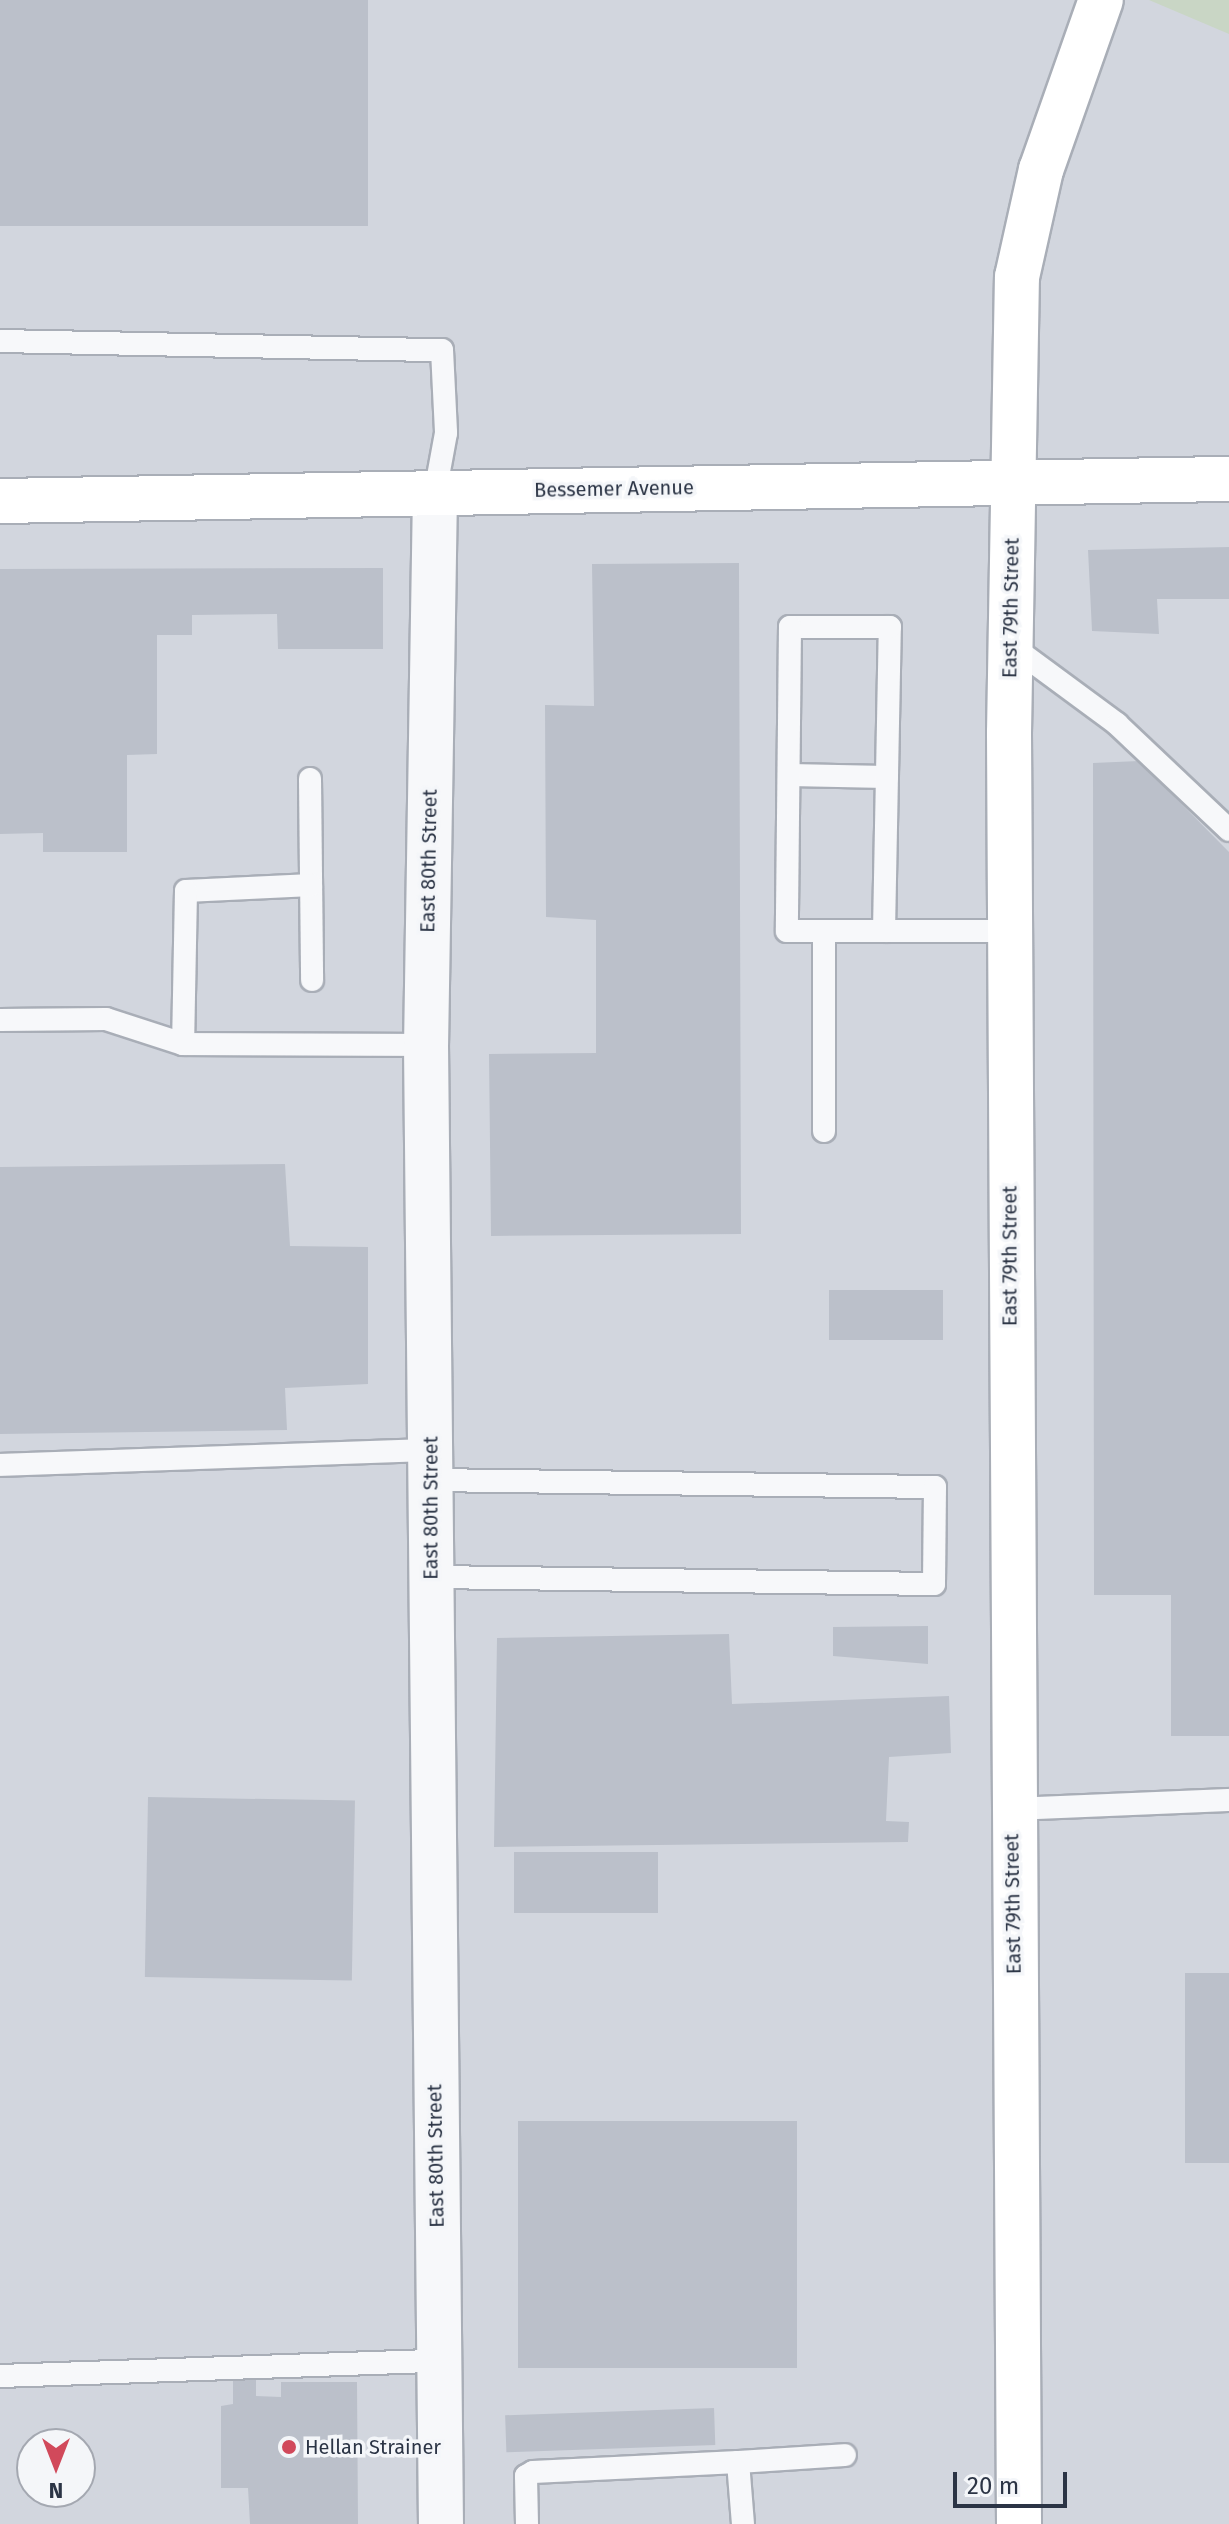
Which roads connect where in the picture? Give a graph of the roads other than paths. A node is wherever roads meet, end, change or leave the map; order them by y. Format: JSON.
{"nodes":[{"id":1,"x":1101,"y":0,"type":"edge"},
{"id":2,"x":0,"y":341,"type":"edge"},
{"id":3,"x":1013,"y":479,"type":"junction"},
{"id":4,"x":1229,"y":479,"type":"edge"},
{"id":5,"x":435,"y":493,"type":"junction"},
{"id":6,"x":0,"y":501,"type":"edge"},
{"id":7,"x":1010,"y":645,"type":"junction"},
{"id":8,"x":789,"y":775,"type":"junction"},
{"id":9,"x":887,"y":777,"type":"junction"},
{"id":10,"x":310,"y":779,"type":"dead end"},
{"id":11,"x":1229,"y":830,"type":"edge"},
{"id":12,"x":311,"y":885,"type":"junction"},
{"id":13,"x":824,"y":931,"type":"junction"},
{"id":14,"x":884,"y":931,"type":"junction"},
{"id":15,"x":1009,"y":931,"type":"junction"},
{"id":16,"x":312,"y":980,"type":"dead end"},
{"id":17,"x":0,"y":1020,"type":"edge"},
{"id":18,"x":183,"y":1044,"type":"junction"},
{"id":19,"x":426,"y":1045,"type":"junction"},
{"id":20,"x":824,"y":1131,"type":"dead end"},
{"id":21,"x":0,"y":1465,"type":"edge"},
{"id":22,"x":431,"y":1465,"type":"junction"},
{"id":23,"x":431,"y":1577,"type":"junction"},
{"id":24,"x":1229,"y":1800,"type":"edge"},
{"id":25,"x":1012,"y":1809,"type":"junction"},
{"id":26,"x":439,"y":2361,"type":"junction"},
{"id":27,"x":0,"y":2376,"type":"edge"},
{"id":28,"x":845,"y":2455,"type":"dead end"},
{"id":29,"x":738,"y":2462,"type":"junction"},
{"id":30,"x":441,"y":2524,"type":"edge"},
{"id":31,"x":527,"y":2524,"type":"edge"},
{"id":32,"x":743,"y":2524,"type":"edge"},
{"id":33,"x":1019,"y":2524,"type":"edge"}],
"edges":[{"from":1,"to":3,"type":"main road","name":"East 79th Street"},
{"from":2,"to":5,"type":"lane"},
{"from":3,"to":4,"type":"main road","name":"Bessemer Avenue"},
{"from":3,"to":5,"type":"main road","name":"Bessemer Avenue"},
{"from":3,"to":7,"type":"main road","name":"East 79th Street"},
{"from":5,"to":6,"type":"main road","name":"Bessemer Avenue"},
{"from":5,"to":19,"type":"street","name":"East 80th Street"},
{"from":7,"to":11,"type":"lane"},
{"from":7,"to":15,"type":"main road","name":"East 79th Street"},
{"from":8,"to":9,"type":"lane"},
{"from":8,"to":9,"type":"lane"},
{"from":8,"to":13,"type":"lane"},
{"from":9,"to":14,"type":"lane"},
{"from":10,"to":12,"type":"lane"},
{"from":12,"to":16,"type":"lane"},
{"from":12,"to":18,"type":"lane"},
{"from":13,"to":14,"type":"lane"},
{"from":13,"to":20,"type":"lane"},
{"from":14,"to":15,"type":"lane"},
{"from":15,"to":25,"type":"main road","name":"East 79th Street"},
{"from":17,"to":18,"type":"lane"},
{"from":18,"to":19,"type":"lane"},
{"from":19,"to":22,"type":"street","name":"East 80th Street"},
{"from":21,"to":22,"type":"lane"},
{"from":22,"to":23,"type":"street","name":"East 80th Street"},
{"from":22,"to":23,"type":"lane"},
{"from":23,"to":26,"type":"street","name":"East 80th Street"},
{"from":24,"to":25,"type":"lane"},
{"from":25,"to":33,"type":"main road","name":"East 79th Street"},
{"from":26,"to":27,"type":"lane"},
{"from":26,"to":30,"type":"street","name":"East 80th Street"},
{"from":28,"to":29,"type":"lane"},
{"from":29,"to":31,"type":"lane"},
{"from":29,"to":32,"type":"lane"}]}
